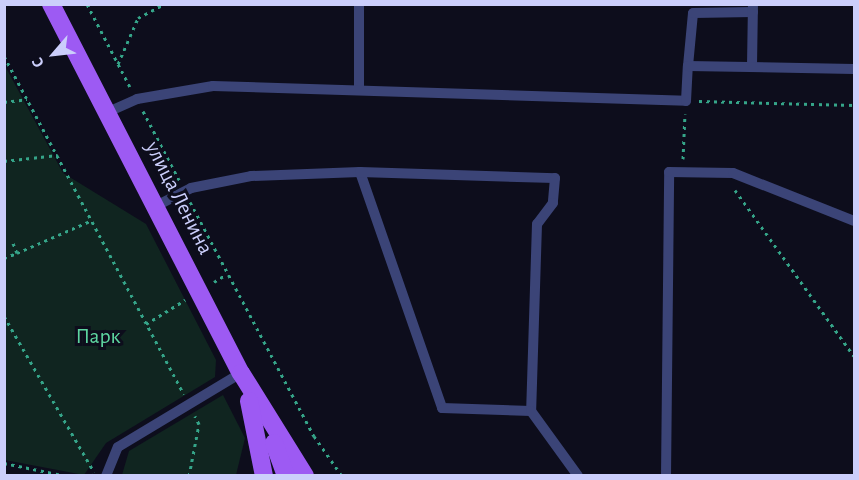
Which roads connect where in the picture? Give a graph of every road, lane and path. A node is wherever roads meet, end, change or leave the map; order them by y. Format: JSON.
{"nodes":[{"id":1,"x":51,"y":4,"type":"edge"},
{"id":2,"x":87,"y":4,"type":"edge"},
{"id":3,"x":164,"y":4,"type":"edge"},
{"id":4,"x":359,"y":4,"type":"edge"},
{"id":5,"x":753,"y":8,"type":"edge"},
{"id":6,"x":4,"y":56,"type":"edge"},
{"id":7,"x":118,"y":65,"type":"junction"},
{"id":8,"x":688,"y":66,"type":"junction"},
{"id":9,"x":752,"y":66,"type":"junction"},
{"id":10,"x":855,"y":69,"type":"edge"},
{"id":11,"x":359,"y":89,"type":"junction"},
{"id":12,"x":27,"y":99,"type":"junction"},
{"id":13,"x":137,"y":99,"type":"junction"},
{"id":14,"x":686,"y":101,"type":"junction"},
{"id":15,"x":4,"y":102,"type":"edge"},
{"id":16,"x":855,"y":105,"type":"edge"},
{"id":17,"x":108,"y":112,"type":"junction"},
{"id":18,"x":58,"y":155,"type":"junction"},
{"id":19,"x":4,"y":161,"type":"edge"},
{"id":20,"x":360,"y":172,"type":"junction"},
{"id":21,"x":682,"y":172,"type":"junction"},
{"id":22,"x":721,"y":173,"type":"junction"},
{"id":23,"x":184,"y":191,"type":"junction"},
{"id":24,"x":156,"y":206,"type":"junction"},
{"id":25,"x":92,"y":220,"type":"junction"},
{"id":26,"x":855,"y":221,"type":"edge"},
{"id":27,"x":13,"y":243,"type":"dead end"},
{"id":28,"x":17,"y":253,"type":"junction"},
{"id":29,"x":4,"y":258,"type":"edge"},
{"id":30,"x":4,"y":316,"type":"edge"},
{"id":31,"x":855,"y":356,"type":"edge"},
{"id":32,"x":241,"y":373,"type":"junction"},
{"id":33,"x":189,"y":403,"type":"junction"},
{"id":34,"x":531,"y":411,"type":"junction"},
{"id":35,"x":264,"y":414,"type":"junction"},
{"id":36,"x":4,"y":463,"type":"edge"},
{"id":37,"x":67,"y":476,"type":"edge"},
{"id":38,"x":97,"y":476,"type":"edge"},
{"id":39,"x":106,"y":476,"type":"edge"},
{"id":40,"x":189,"y":476,"type":"edge"},
{"id":41,"x":264,"y":476,"type":"edge"},
{"id":42,"x":286,"y":476,"type":"edge"},
{"id":43,"x":305,"y":476,"type":"edge"},
{"id":44,"x":342,"y":476,"type":"edge"},
{"id":45,"x":578,"y":476,"type":"edge"},
{"id":46,"x":666,"y":476,"type":"edge"}],
"edges":[{"from":1,"to":17,"type":"main road","name":"улица Ленина"},
{"from":2,"to":7,"type":"path"},
{"from":3,"to":7,"type":"path"},
{"from":4,"to":11,"type":"lane"},
{"from":5,"to":8,"type":"lane"},
{"from":5,"to":9,"type":"lane"},
{"from":6,"to":12,"type":"path"},
{"from":7,"to":13,"type":"path"},
{"from":8,"to":9,"type":"lane"},
{"from":8,"to":14,"type":"lane"},
{"from":9,"to":10,"type":"lane"},
{"from":11,"to":13,"type":"lane"},
{"from":11,"to":14,"type":"lane"},
{"from":12,"to":15,"type":"path"},
{"from":12,"to":18,"type":"path"},
{"from":13,"to":17,"type":"lane"},
{"from":13,"to":23,"type":"path"},
{"from":14,"to":16,"type":"path"},
{"from":14,"to":21,"type":"path"},
{"from":17,"to":24,"type":"main road","name":"улица Ленина"},
{"from":18,"to":19,"type":"path"},
{"from":18,"to":25,"type":"path"},
{"from":20,"to":23,"type":"lane"},
{"from":20,"to":34,"type":"lane"},
{"from":20,"to":34,"type":"lane"},
{"from":21,"to":22,"type":"lane"},
{"from":21,"to":46,"type":"lane"},
{"from":22,"to":26,"type":"lane"},
{"from":22,"to":31,"type":"path"},
{"from":23,"to":24,"type":"lane"},
{"from":23,"to":44,"type":"path"},
{"from":24,"to":32,"type":"main road","name":"улица Ленина"},
{"from":25,"to":28,"type":"path"},
{"from":25,"to":33,"type":"path"},
{"from":27,"to":28,"type":"path"},
{"from":28,"to":29,"type":"path"},
{"from":30,"to":38,"type":"path"},
{"from":32,"to":33,"type":"lane"},
{"from":32,"to":35,"type":"main road","name":"улица Ленина"},
{"from":32,"to":41,"type":"main road"},
{"from":33,"to":39,"type":"lane"},
{"from":33,"to":40,"type":"path"},
{"from":34,"to":45,"type":"lane"},
{"from":35,"to":42,"type":"main road","name":"улица Ленина"},
{"from":35,"to":43,"type":"main road","name":"улица Ленина"},
{"from":36,"to":37,"type":"path"}]}
